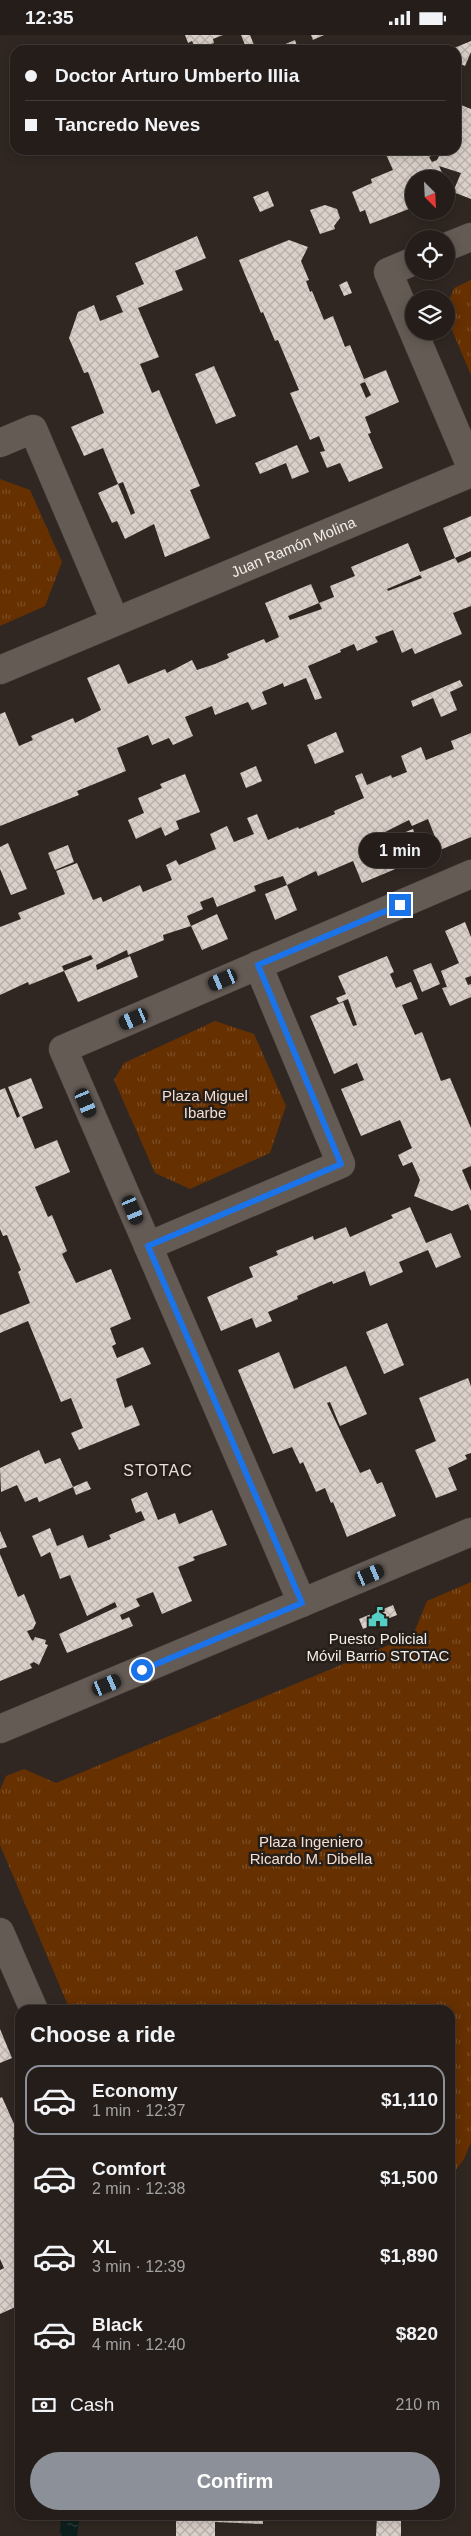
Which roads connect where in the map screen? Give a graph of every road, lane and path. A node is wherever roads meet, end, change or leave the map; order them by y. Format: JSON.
{"nodes":[{"id":1,"x":471,"y":237,"type":"edge"},
{"id":2,"x":455,"y":243,"type":"edge"},
{"id":3,"x":405,"y":265,"type":"edge"},
{"id":4,"x":0,"y":443,"type":"edge"},
{"id":5,"x":471,"y":467,"type":"edge"},
{"id":6,"x":471,"y":473,"type":"edge"},
{"id":7,"x":115,"y":621,"type":"junction"},
{"id":8,"x":0,"y":669,"type":"edge"},
{"id":9,"x":471,"y":874,"type":"edge"},
{"id":10,"x":258,"y":965,"type":"junction"},
{"id":11,"x":148,"y":1246,"type":"junction"},
{"id":12,"x":471,"y":1532,"type":"edge"},
{"id":13,"x":302,"y":1603,"type":"junction"},
{"id":14,"x":0,"y":1729,"type":"edge"},
{"id":15,"x":0,"y":1932,"type":"edge"},
{"id":16,"x":32,"y":2005,"type":"edge"}],
"edges":[{"from":1,"to":2,"type":"street"},
{"from":3,"to":5,"type":"street"},
{"from":4,"to":7,"type":"street"},
{"from":6,"to":7,"type":"street","name":"Juan Ramón Molina"},
{"from":7,"to":8,"type":"street","name":"Juan Ramón Molina"},
{"from":9,"to":10,"type":"street"},
{"from":10,"to":11,"type":"street"},
{"from":10,"to":11,"type":"street"},
{"from":11,"to":13,"type":"street"},
{"from":12,"to":13,"type":"street"},
{"from":13,"to":14,"type":"street"},
{"from":15,"to":16,"type":"street"}]}
